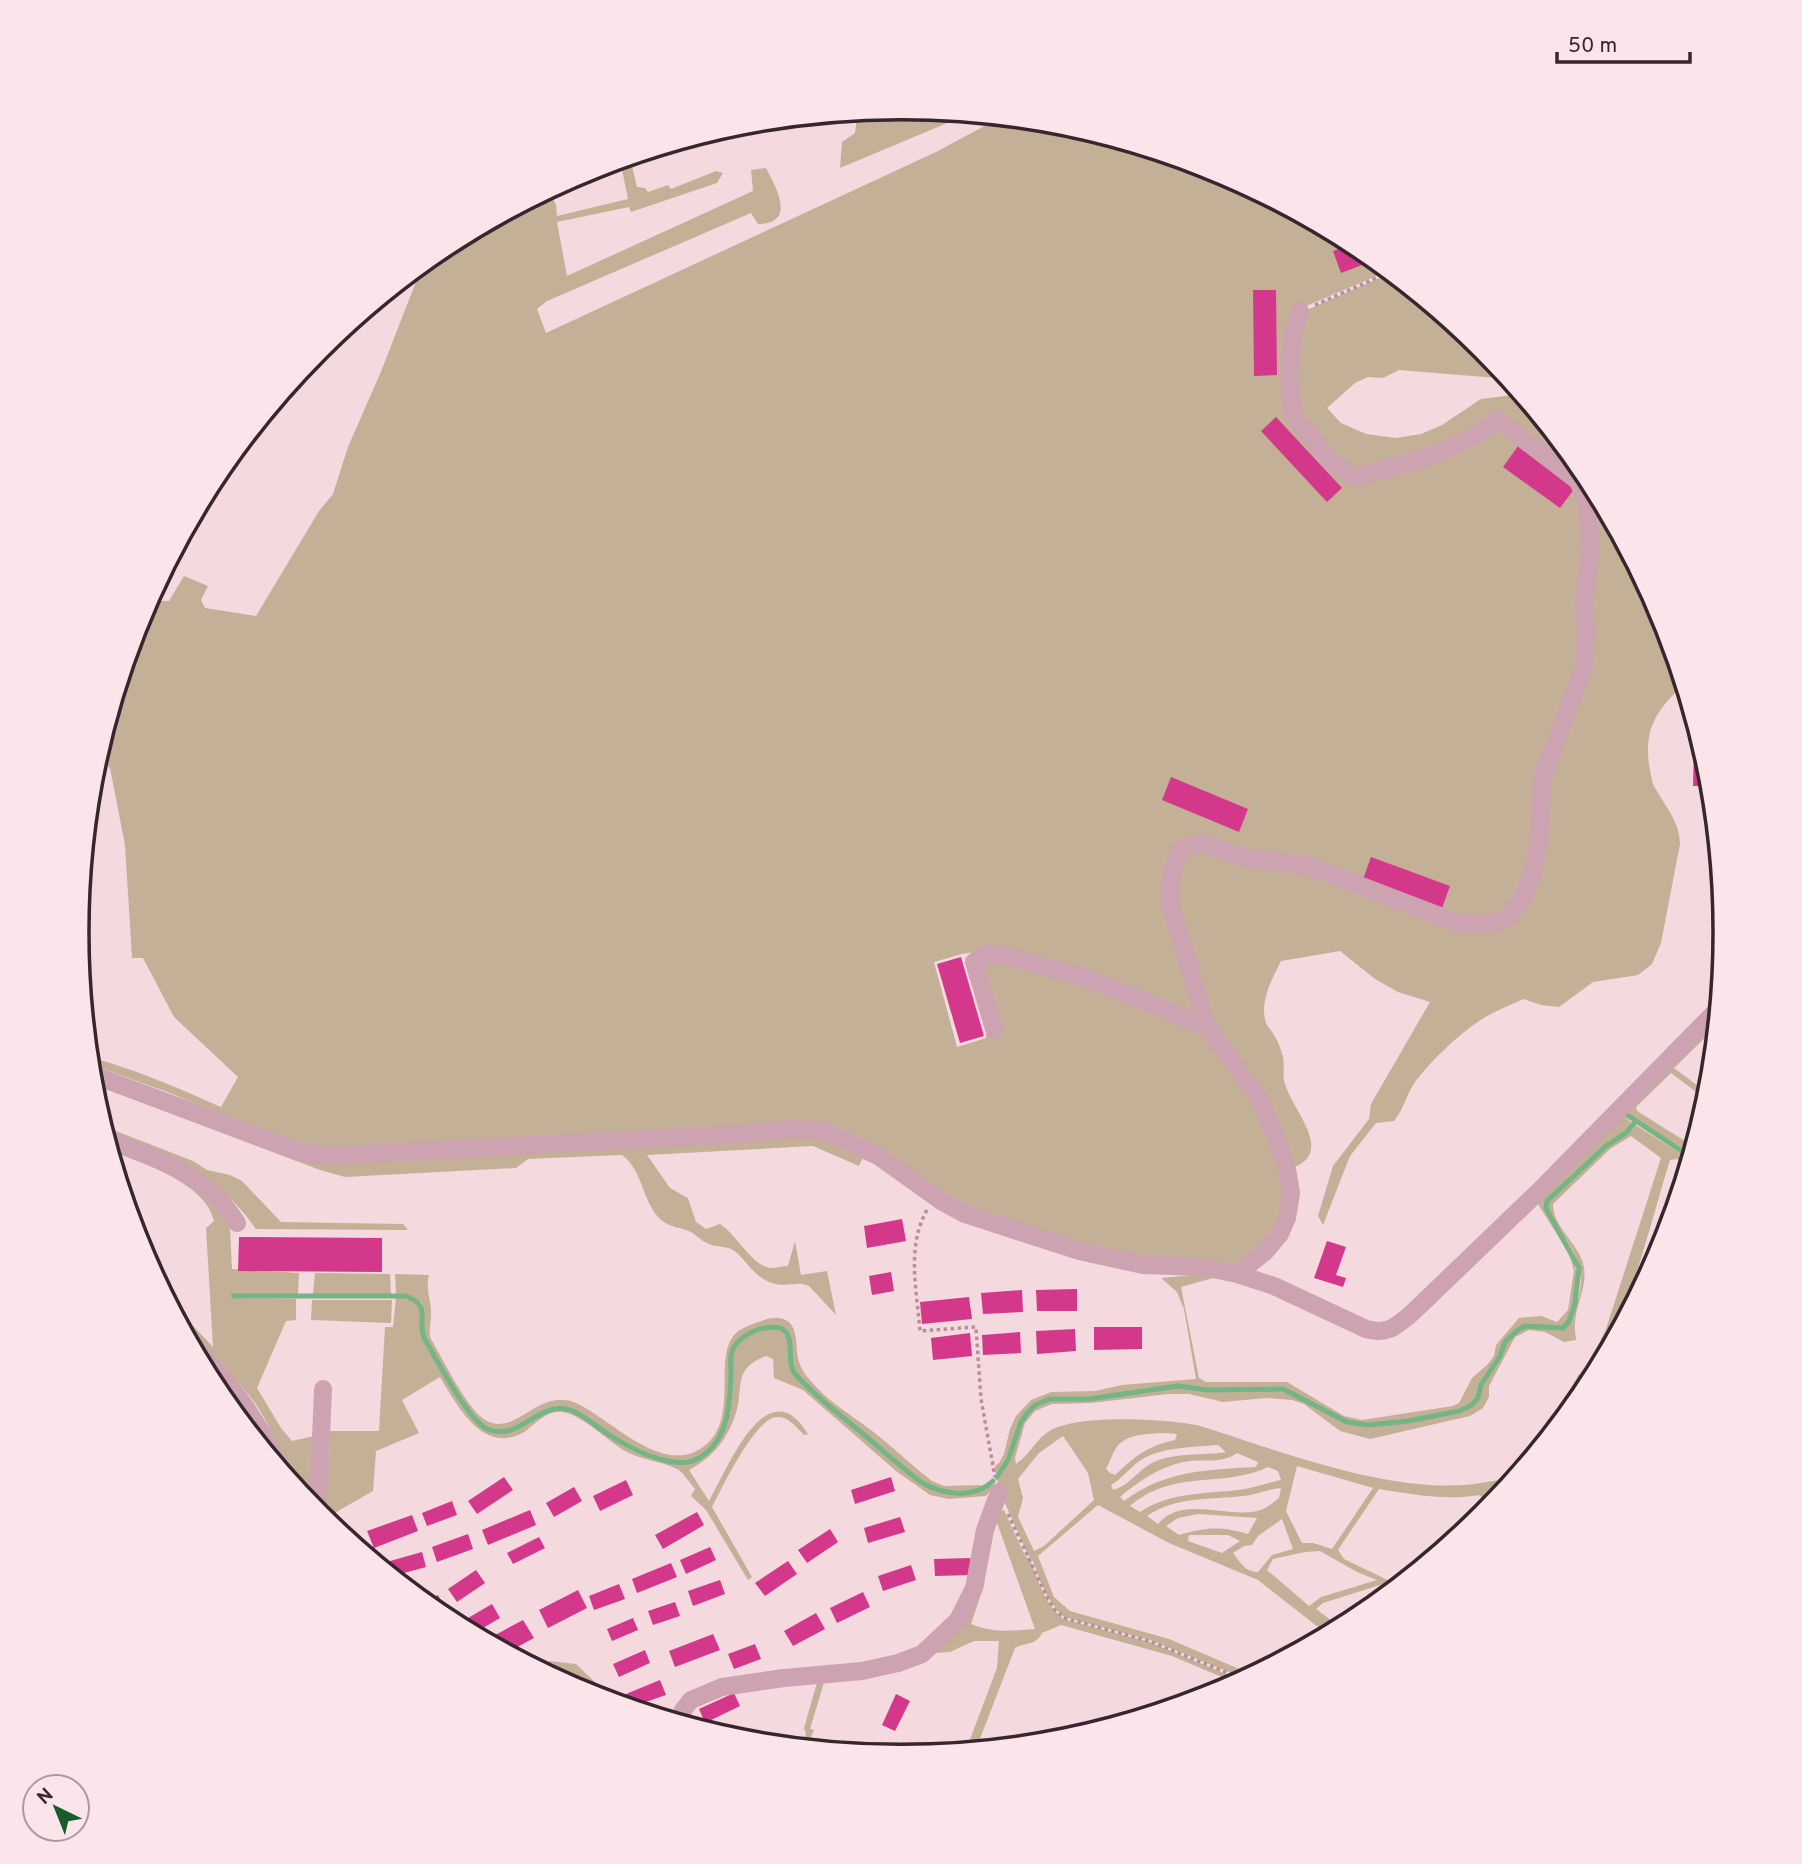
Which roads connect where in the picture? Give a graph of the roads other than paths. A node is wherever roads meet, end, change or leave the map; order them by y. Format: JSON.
{"nodes":[{"id":1,"x":1300,"y":311,"type":"road end"},
{"id":2,"x":1574,"y":478,"type":"edge"},
{"id":3,"x":1582,"y":490,"type":"edge"},
{"id":4,"x":1708,"y":1019,"type":"edge"},
{"id":5,"x":1207,"y":1027,"type":"junction"},
{"id":6,"x":994,"y":1029,"type":"dead end"},
{"id":7,"x":103,"y":1079,"type":"edge"},
{"id":8,"x":118,"y":1144,"type":"edge"},
{"id":9,"x":237,"y":1223,"type":"dead end"},
{"id":10,"x":1237,"y":1274,"type":"junction"},
{"id":11,"x":223,"y":1378,"type":"edge"},
{"id":12,"x":323,"y":1389,"type":"dead end"},
{"id":13,"x":260,"y":1430,"type":"edge"},
{"id":14,"x":999,"y":1492,"type":"road end"},
{"id":15,"x":317,"y":1495,"type":"edge"},
{"id":16,"x":682,"y":1713,"type":"edge"}],
"edges":[{"from":1,"to":2,"type":"street"},
{"from":3,"to":5,"type":"street"},
{"from":4,"to":10,"type":"street"},
{"from":5,"to":6,"type":"street"},
{"from":5,"to":10,"type":"street"},
{"from":7,"to":10,"type":"street"},
{"from":8,"to":9,"type":"street"},
{"from":11,"to":13,"type":"street"},
{"from":12,"to":15,"type":"street"},
{"from":14,"to":16,"type":"street"}]}
